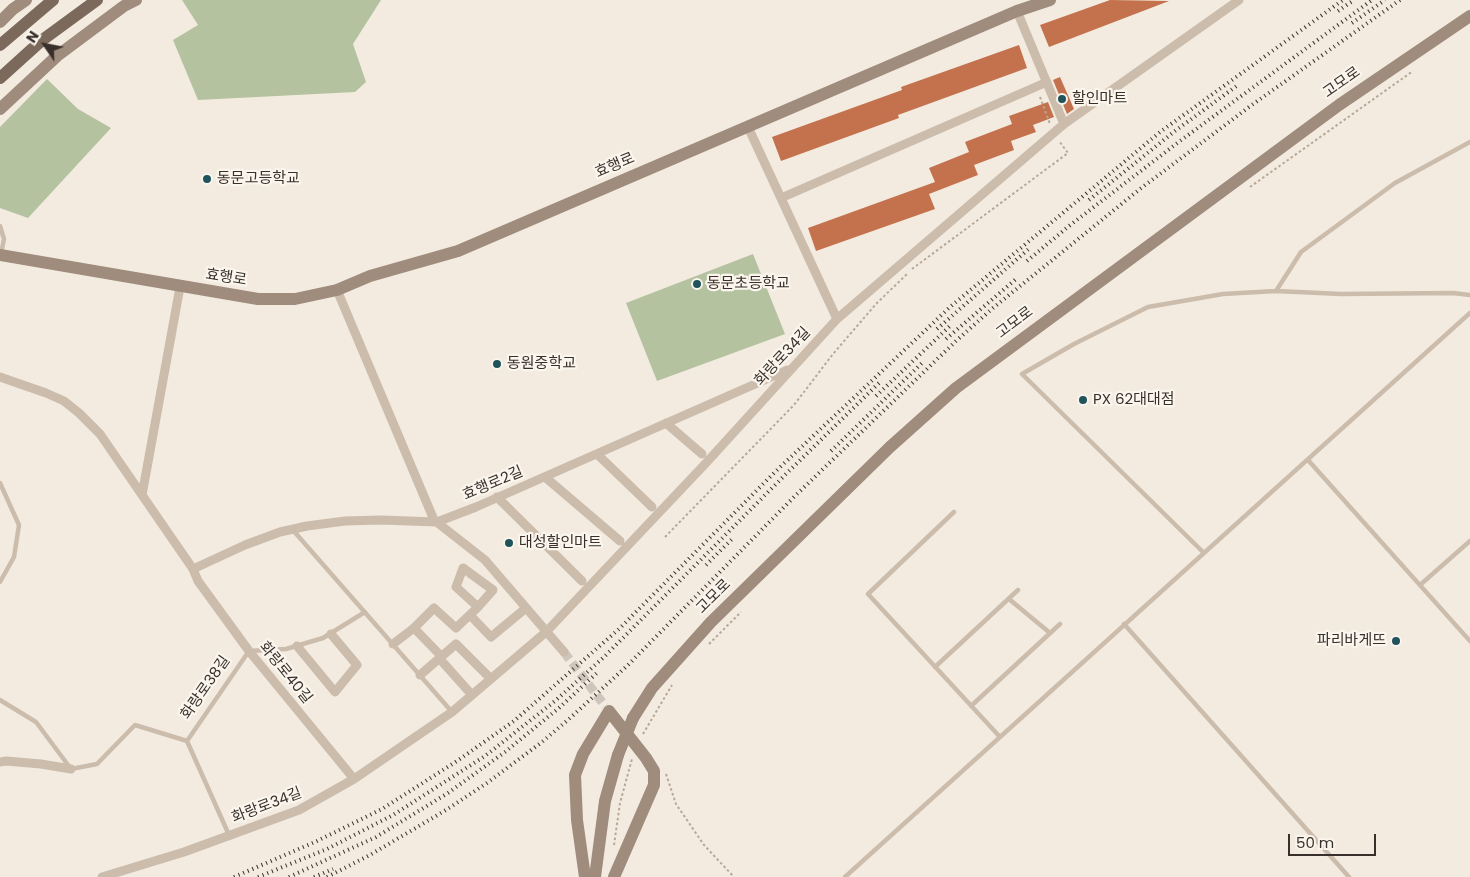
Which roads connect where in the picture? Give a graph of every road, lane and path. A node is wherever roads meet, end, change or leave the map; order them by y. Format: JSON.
{"nodes":[{"id":1,"x":26,"y":0,"type":"edge"},
{"id":2,"x":52,"y":0,"type":"edge"},
{"id":3,"x":96,"y":0,"type":"edge"},
{"id":4,"x":136,"y":0,"type":"edge"},
{"id":5,"x":1050,"y":0,"type":"edge"},
{"id":6,"x":1239,"y":0,"type":"edge"},
{"id":7,"x":1017,"y":11,"type":"junction"},
{"id":8,"x":1470,"y":16,"type":"edge"},
{"id":9,"x":0,"y":22,"type":"edge"},
{"id":10,"x":0,"y":45,"type":"edge"},
{"id":11,"x":1414,"y":70,"type":"dead end"},
{"id":12,"x":0,"y":78,"type":"edge"},
{"id":13,"x":1046,"y":82,"type":"junction"},
{"id":14,"x":1040,"y":97,"type":"dead end"},
{"id":15,"x":0,"y":108,"type":"edge"},
{"id":16,"x":1064,"y":124,"type":"junction"},
{"id":17,"x":748,"y":127,"type":"junction"},
{"id":18,"x":1054,"y":133,"type":"junction"},
{"id":19,"x":1470,"y":142,"type":"edge"},
{"id":20,"x":1245,"y":191,"type":"dead end"},
{"id":21,"x":781,"y":198,"type":"junction"},
{"id":22,"x":0,"y":226,"type":"edge"},
{"id":23,"x":0,"y":257,"type":"edge"},
{"id":24,"x":180,"y":287,"type":"junction"},
{"id":25,"x":337,"y":290,"type":"junction"},
{"id":26,"x":1276,"y":291,"type":"junction"},
{"id":27,"x":1470,"y":295,"type":"edge"},
{"id":28,"x":1470,"y":313,"type":"edge"},
{"id":29,"x":837,"y":319,"type":"junction"},
{"id":30,"x":792,"y":368,"type":"junction"},
{"id":31,"x":0,"y":377,"type":"edge"},
{"id":32,"x":666,"y":423,"type":"junction"},
{"id":33,"x":597,"y":454,"type":"junction"},
{"id":34,"x":702,"y":454,"type":"dead end"},
{"id":35,"x":1308,"y":460,"type":"junction"},
{"id":36,"x":544,"y":476,"type":"junction"},
{"id":37,"x":0,"y":483,"type":"edge"},
{"id":38,"x":142,"y":496,"type":"junction"},
{"id":39,"x":497,"y":497,"type":"junction"},
{"id":40,"x":652,"y":507,"type":"dead end"},
{"id":41,"x":954,"y":512,"type":"dead end"},
{"id":42,"x":436,"y":522,"type":"junction"},
{"id":43,"x":292,"y":529,"type":"junction"},
{"id":44,"x":665,"y":537,"type":"dead end"},
{"id":45,"x":620,"y":541,"type":"dead end"},
{"id":46,"x":1470,"y":541,"type":"edge"},
{"id":47,"x":1204,"y":553,"type":"junction"},
{"id":48,"x":193,"y":568,"type":"junction"},
{"id":49,"x":582,"y":581,"type":"dead end"},
{"id":50,"x":0,"y":582,"type":"edge"},
{"id":51,"x":1420,"y":585,"type":"junction"},
{"id":52,"x":1018,"y":590,"type":"dead end"},
{"id":53,"x":1009,"y":599,"type":"junction"},
{"id":54,"x":478,"y":607,"type":"junction"},
{"id":55,"x":526,"y":608,"type":"junction"},
{"id":56,"x":743,"y":609,"type":"dead end"},
{"id":57,"x":365,"y":612,"type":"junction"},
{"id":58,"x":470,"y":615,"type":"junction"},
{"id":59,"x":1060,"y":624,"type":"dead end"},
{"id":60,"x":1124,"y":624,"type":"junction"},
{"id":61,"x":414,"y":628,"type":"junction"},
{"id":62,"x":546,"y":632,"type":"junction"},
{"id":63,"x":1050,"y":633,"type":"junction"},
{"id":64,"x":331,"y":634,"type":"junction"},
{"id":65,"x":1470,"y":641,"type":"edge"},
{"id":66,"x":393,"y":644,"type":"junction"},
{"id":67,"x":297,"y":646,"type":"junction"},
{"id":68,"x":704,"y":649,"type":"dead end"},
{"id":69,"x":249,"y":651,"type":"junction"},
{"id":70,"x":564,"y":652,"type":"tunnel mouth"},
{"id":71,"x":440,"y":657,"type":"junction"},
{"id":72,"x":935,"y":667,"type":"junction"},
{"id":73,"x":420,"y":674,"type":"junction"},
{"id":74,"x":491,"y":679,"type":"junction"},
{"id":75,"x":672,"y":685,"type":"dead end"},
{"id":76,"x":472,"y":695,"type":"junction"},
{"id":77,"x":0,"y":700,"type":"edge"},
{"id":78,"x":971,"y":706,"type":"junction"},
{"id":79,"x":452,"y":712,"type":"junction"},
{"id":80,"x":1000,"y":737,"type":"junction"},
{"id":81,"x":641,"y":739,"type":"dead end"},
{"id":82,"x":187,"y":741,"type":"junction"},
{"id":83,"x":634,"y":754,"type":"dead end"},
{"id":84,"x":0,"y":762,"type":"edge"},
{"id":85,"x":71,"y":769,"type":"junction"},
{"id":86,"x":654,"y":771,"type":"junction"},
{"id":87,"x":354,"y":779,"type":"junction"},
{"id":88,"x":229,"y":835,"type":"junction"},
{"id":89,"x":613,"y":853,"type":"dead end"},
{"id":90,"x":102,"y":877,"type":"edge"},
{"id":91,"x":585,"y":877,"type":"edge"},
{"id":92,"x":595,"y":877,"type":"edge"},
{"id":93,"x":614,"y":877,"type":"edge"},
{"id":94,"x":734,"y":877,"type":"edge"},
{"id":95,"x":845,"y":877,"type":"edge"},
{"id":96,"x":1349,"y":877,"type":"edge"}],
"edges":[{"from":1,"to":9,"type":"main road"},
{"from":2,"to":10,"type":"main road"},
{"from":3,"to":12,"type":"main road"},
{"from":4,"to":15,"type":"main road"},
{"from":5,"to":7,"type":"main road","name":"효행로"},
{"from":6,"to":16,"type":"street","name":"화랑로34길"},
{"from":7,"to":13,"type":"street"},
{"from":7,"to":17,"type":"main road","name":"효행로"},
{"from":8,"to":92,"type":"main road","name":"고모로","bridge":true},
{"from":11,"to":20,"type":"path"},
{"from":13,"to":16,"type":"street"},
{"from":13,"to":21,"type":"street"},
{"from":14,"to":18,"type":"path"},
{"from":16,"to":18,"type":"street","name":"화랑로34길"},
{"from":17,"to":21,"type":"street"},
{"from":17,"to":25,"type":"main road","name":"효행로"},
{"from":18,"to":29,"type":"street","name":"화랑로34길"},
{"from":18,"to":44,"type":"path"},
{"from":19,"to":26,"type":"lane"},
{"from":21,"to":29,"type":"street"},
{"from":22,"to":23,"type":"lane"},
{"from":23,"to":24,"type":"main road","name":"효행로"},
{"from":24,"to":25,"type":"main road","name":"효행로"},
{"from":24,"to":38,"type":"street"},
{"from":25,"to":42,"type":"street"},
{"from":26,"to":27,"type":"lane"},
{"from":26,"to":47,"type":"lane"},
{"from":28,"to":35,"type":"lane"},
{"from":29,"to":30,"type":"street","name":"화랑로34길"},
{"from":30,"to":32,"type":"street","name":"효행로2길"},
{"from":30,"to":62,"type":"street","name":"화랑로34길"},
{"from":31,"to":38,"type":"street"},
{"from":32,"to":33,"type":"street","name":"효행로2길"},
{"from":32,"to":34,"type":"street"},
{"from":33,"to":36,"type":"street","name":"효행로2길"},
{"from":33,"to":40,"type":"street"},
{"from":35,"to":47,"type":"lane"},
{"from":35,"to":51,"type":"lane"},
{"from":36,"to":39,"type":"street","name":"효행로2길"},
{"from":36,"to":45,"type":"street"},
{"from":37,"to":50,"type":"lane"},
{"from":38,"to":48,"type":"street"},
{"from":39,"to":42,"type":"street","name":"효행로2길"},
{"from":39,"to":49,"type":"street"},
{"from":41,"to":72,"type":"lane"},
{"from":42,"to":43,"type":"street","name":"효행로2길"},
{"from":42,"to":55,"type":"street"},
{"from":43,"to":48,"type":"street","name":"효행로2길"},
{"from":43,"to":57,"type":"lane"},
{"from":46,"to":51,"type":"lane"},
{"from":47,"to":60,"type":"lane"},
{"from":48,"to":69,"type":"street","name":"화랑로40길"},
{"from":51,"to":65,"type":"lane"},
{"from":52,"to":53,"type":"lane"},
{"from":53,"to":63,"type":"lane"},
{"from":53,"to":72,"type":"lane"},
{"from":54,"to":54,"type":"street"},
{"from":54,"to":58,"type":"street"},
{"from":55,"to":58,"type":"street"},
{"from":55,"to":62,"type":"street"},
{"from":56,"to":68,"type":"path"},
{"from":57,"to":64,"type":"lane"},
{"from":57,"to":66,"type":"lane"},
{"from":58,"to":61,"type":"street"},
{"from":59,"to":63,"type":"lane"},
{"from":60,"to":80,"type":"lane"},
{"from":60,"to":96,"type":"lane"},
{"from":61,"to":66,"type":"street"},
{"from":61,"to":71,"type":"street"},
{"from":62,"to":70,"type":"street"},
{"from":62,"to":74,"type":"street","name":"화랑로34길"},
{"from":63,"to":78,"type":"lane"},
{"from":64,"to":67,"type":"lane"},
{"from":64,"to":67,"type":"street"},
{"from":66,"to":73,"type":"lane"},
{"from":67,"to":69,"type":"lane"},
{"from":69,"to":82,"type":"lane","name":"화랑로38길"},
{"from":69,"to":87,"type":"street","name":"화랑로40길"},
{"from":71,"to":73,"type":"street"},
{"from":71,"to":74,"type":"street"},
{"from":71,"to":76,"type":"street"},
{"from":72,"to":78,"type":"lane"},
{"from":73,"to":79,"type":"lane"},
{"from":74,"to":76,"type":"street","name":"화랑로34길"},
{"from":75,"to":81,"type":"path"},
{"from":76,"to":79,"type":"street","name":"화랑로34길"},
{"from":77,"to":85,"type":"lane"},
{"from":78,"to":80,"type":"lane"},
{"from":79,"to":87,"type":"street","name":"화랑로34길"},
{"from":80,"to":95,"type":"lane"},
{"from":82,"to":85,"type":"lane","name":"화랑로38길"},
{"from":82,"to":88,"type":"lane","name":"화랑로38길"},
{"from":83,"to":89,"type":"path"},
{"from":84,"to":85,"type":"street","name":"화랑로38길"},
{"from":86,"to":91,"type":"main road"},
{"from":86,"to":93,"type":"main road"},
{"from":86,"to":94,"type":"path"},
{"from":87,"to":88,"type":"street","name":"화랑로34길"},
{"from":88,"to":90,"type":"street","name":"화랑로34길"}]}
